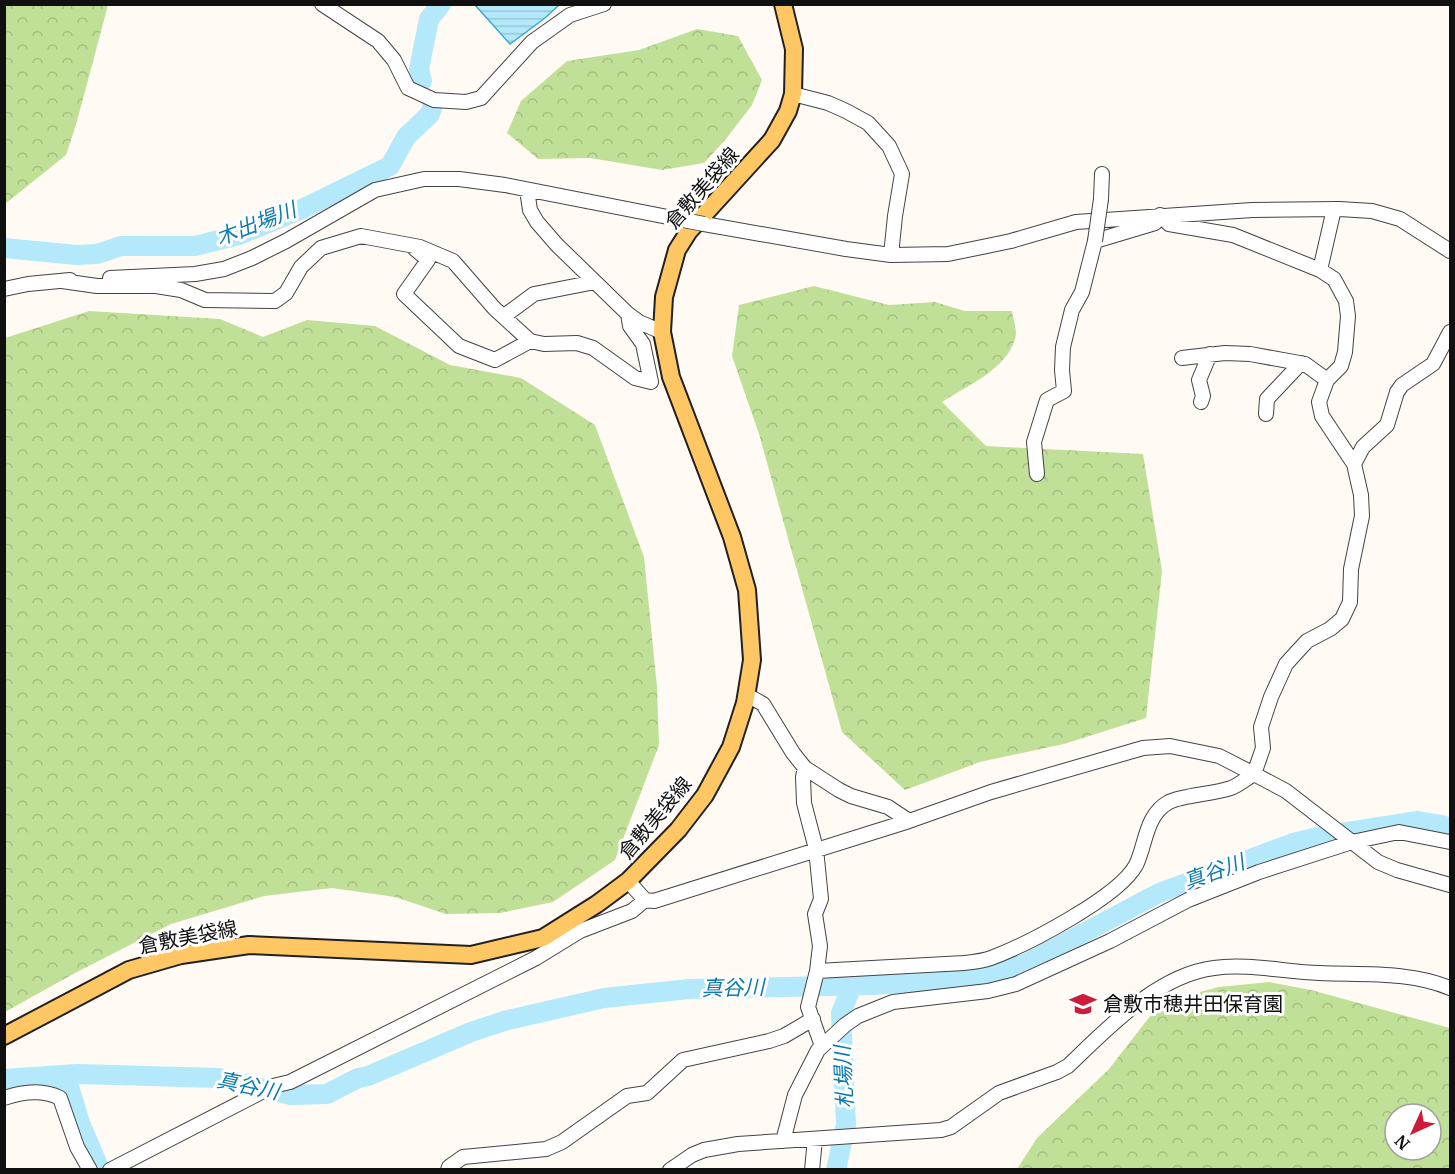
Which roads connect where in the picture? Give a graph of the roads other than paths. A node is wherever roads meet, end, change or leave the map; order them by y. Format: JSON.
{"nodes":[{"id":1,"x":322,"y":4,"type":"edge"},
{"id":2,"x":604,"y":4,"type":"edge"},
{"id":3,"x":783,"y":4,"type":"edge"},
{"id":4,"x":793,"y":94,"type":"junction"},
{"id":5,"x":1102,"y":174,"type":"dead end"},
{"id":6,"x":527,"y":190,"type":"junction"},
{"id":7,"x":1334,"y":209,"type":"junction"},
{"id":8,"x":1160,"y":216,"type":"junction"},
{"id":9,"x":1095,"y":241,"type":"junction"},
{"id":10,"x":411,"y":246,"type":"junction"},
{"id":11,"x":1448,"y":246,"type":"edge"},
{"id":12,"x":891,"y":255,"type":"junction"},
{"id":13,"x":1320,"y":270,"type":"junction"},
{"id":14,"x":62,"y":281,"type":"junction"},
{"id":15,"x":595,"y":282,"type":"junction"},
{"id":16,"x":4,"y":289,"type":"edge"},
{"id":17,"x":628,"y":314,"type":"junction"},
{"id":18,"x":504,"y":316,"type":"junction"},
{"id":19,"x":662,"y":332,"type":"junction"},
{"id":20,"x":1450,"y":332,"type":"edge"},
{"id":21,"x":530,"y":341,"type":"junction"},
{"id":22,"x":1210,"y":354,"type":"junction"},
{"id":23,"x":1182,"y":358,"type":"dead end"},
{"id":24,"x":1301,"y":363,"type":"junction"},
{"id":25,"x":1328,"y":380,"type":"junction"},
{"id":26,"x":1202,"y":402,"type":"dead end"},
{"id":27,"x":1266,"y":414,"type":"dead end"},
{"id":28,"x":1354,"y":464,"type":"junction"},
{"id":29,"x":1037,"y":474,"type":"dead end"},
{"id":30,"x":747,"y":695,"type":"junction"},
{"id":31,"x":805,"y":768,"type":"junction"},
{"id":32,"x":1254,"y":774,"type":"junction"},
{"id":33,"x":909,"y":821,"type":"junction"},
{"id":34,"x":1349,"y":839,"type":"junction"},
{"id":35,"x":1450,"y":842,"type":"edge"},
{"id":36,"x":816,"y":849,"type":"junction"},
{"id":37,"x":628,"y":881,"type":"junction"},
{"id":38,"x":1450,"y":885,"type":"edge"},
{"id":39,"x":645,"y":900,"type":"junction"},
{"id":40,"x":817,"y":971,"type":"junction"},
{"id":41,"x":1450,"y":988,"type":"edge"},
{"id":42,"x":813,"y":1019,"type":"junction"},
{"id":43,"x":4,"y":1036,"type":"edge"},
{"id":44,"x":822,"y":1046,"type":"junction"},
{"id":45,"x":4,"y":1098,"type":"edge"},
{"id":46,"x":814,"y":1139,"type":"junction"},
{"id":47,"x":783,"y":1141,"type":"junction"},
{"id":48,"x":90,"y":1170,"type":"edge"},
{"id":49,"x":110,"y":1170,"type":"edge"},
{"id":50,"x":448,"y":1170,"type":"edge"},
{"id":51,"x":670,"y":1170,"type":"edge"},
{"id":52,"x":812,"y":1170,"type":"edge"}],
"edges":[{"from":1,"to":2,"type":"street"},
{"from":3,"to":4,"type":"main road","name":"倉敷美袋線"},
{"from":4,"to":12,"type":"street"},
{"from":4,"to":19,"type":"main road","name":"倉敷美袋線"},
{"from":5,"to":9,"type":"street","bridge":true},
{"from":6,"to":12,"type":"street","bridge":true},
{"from":6,"to":14,"type":"street"},
{"from":6,"to":15,"type":"street"},
{"from":7,"to":8,"type":"street"},
{"from":7,"to":11,"type":"street"},
{"from":7,"to":13,"type":"street"},
{"from":8,"to":9,"type":"street"},
{"from":8,"to":12,"type":"street"},
{"from":8,"to":13,"type":"street"},
{"from":9,"to":29,"type":"street"},
{"from":10,"to":14,"type":"street"},
{"from":10,"to":18,"type":"street"},
{"from":10,"to":21,"type":"street"},
{"from":13,"to":25,"type":"street"},
{"from":14,"to":16,"type":"street"},
{"from":15,"to":17,"type":"street"},
{"from":15,"to":18,"type":"street"},
{"from":17,"to":19,"type":"street"},
{"from":17,"to":21,"type":"street"},
{"from":18,"to":21,"type":"street"},
{"from":19,"to":30,"type":"main road","name":"倉敷美袋線"},
{"from":20,"to":28,"type":"street"},
{"from":22,"to":23,"type":"street"},
{"from":22,"to":24,"type":"street"},
{"from":22,"to":26,"type":"street"},
{"from":24,"to":25,"type":"street"},
{"from":24,"to":27,"type":"street"},
{"from":25,"to":28,"type":"street"},
{"from":28,"to":32,"type":"street"},
{"from":30,"to":31,"type":"street"},
{"from":30,"to":37,"type":"main road","name":"倉敷美袋線"},
{"from":31,"to":33,"type":"street"},
{"from":31,"to":36,"type":"street"},
{"from":32,"to":33,"type":"street"},
{"from":32,"to":34,"type":"street"},
{"from":32,"to":40,"type":"street"},
{"from":33,"to":36,"type":"street"},
{"from":34,"to":35,"type":"street"},
{"from":34,"to":38,"type":"street"},
{"from":34,"to":44,"type":"street"},
{"from":36,"to":39,"type":"street"},
{"from":36,"to":40,"type":"street"},
{"from":37,"to":39,"type":"street"},
{"from":37,"to":43,"type":"main road","name":"倉敷美袋線"},
{"from":39,"to":49,"type":"street"},
{"from":40,"to":42,"type":"street"},
{"from":41,"to":46,"type":"street"},
{"from":42,"to":44,"type":"street"},
{"from":42,"to":50,"type":"street"},
{"from":44,"to":47,"type":"street"},
{"from":45,"to":48,"type":"street"},
{"from":46,"to":47,"type":"street"},
{"from":46,"to":52,"type":"street"},
{"from":47,"to":51,"type":"street"}]}
